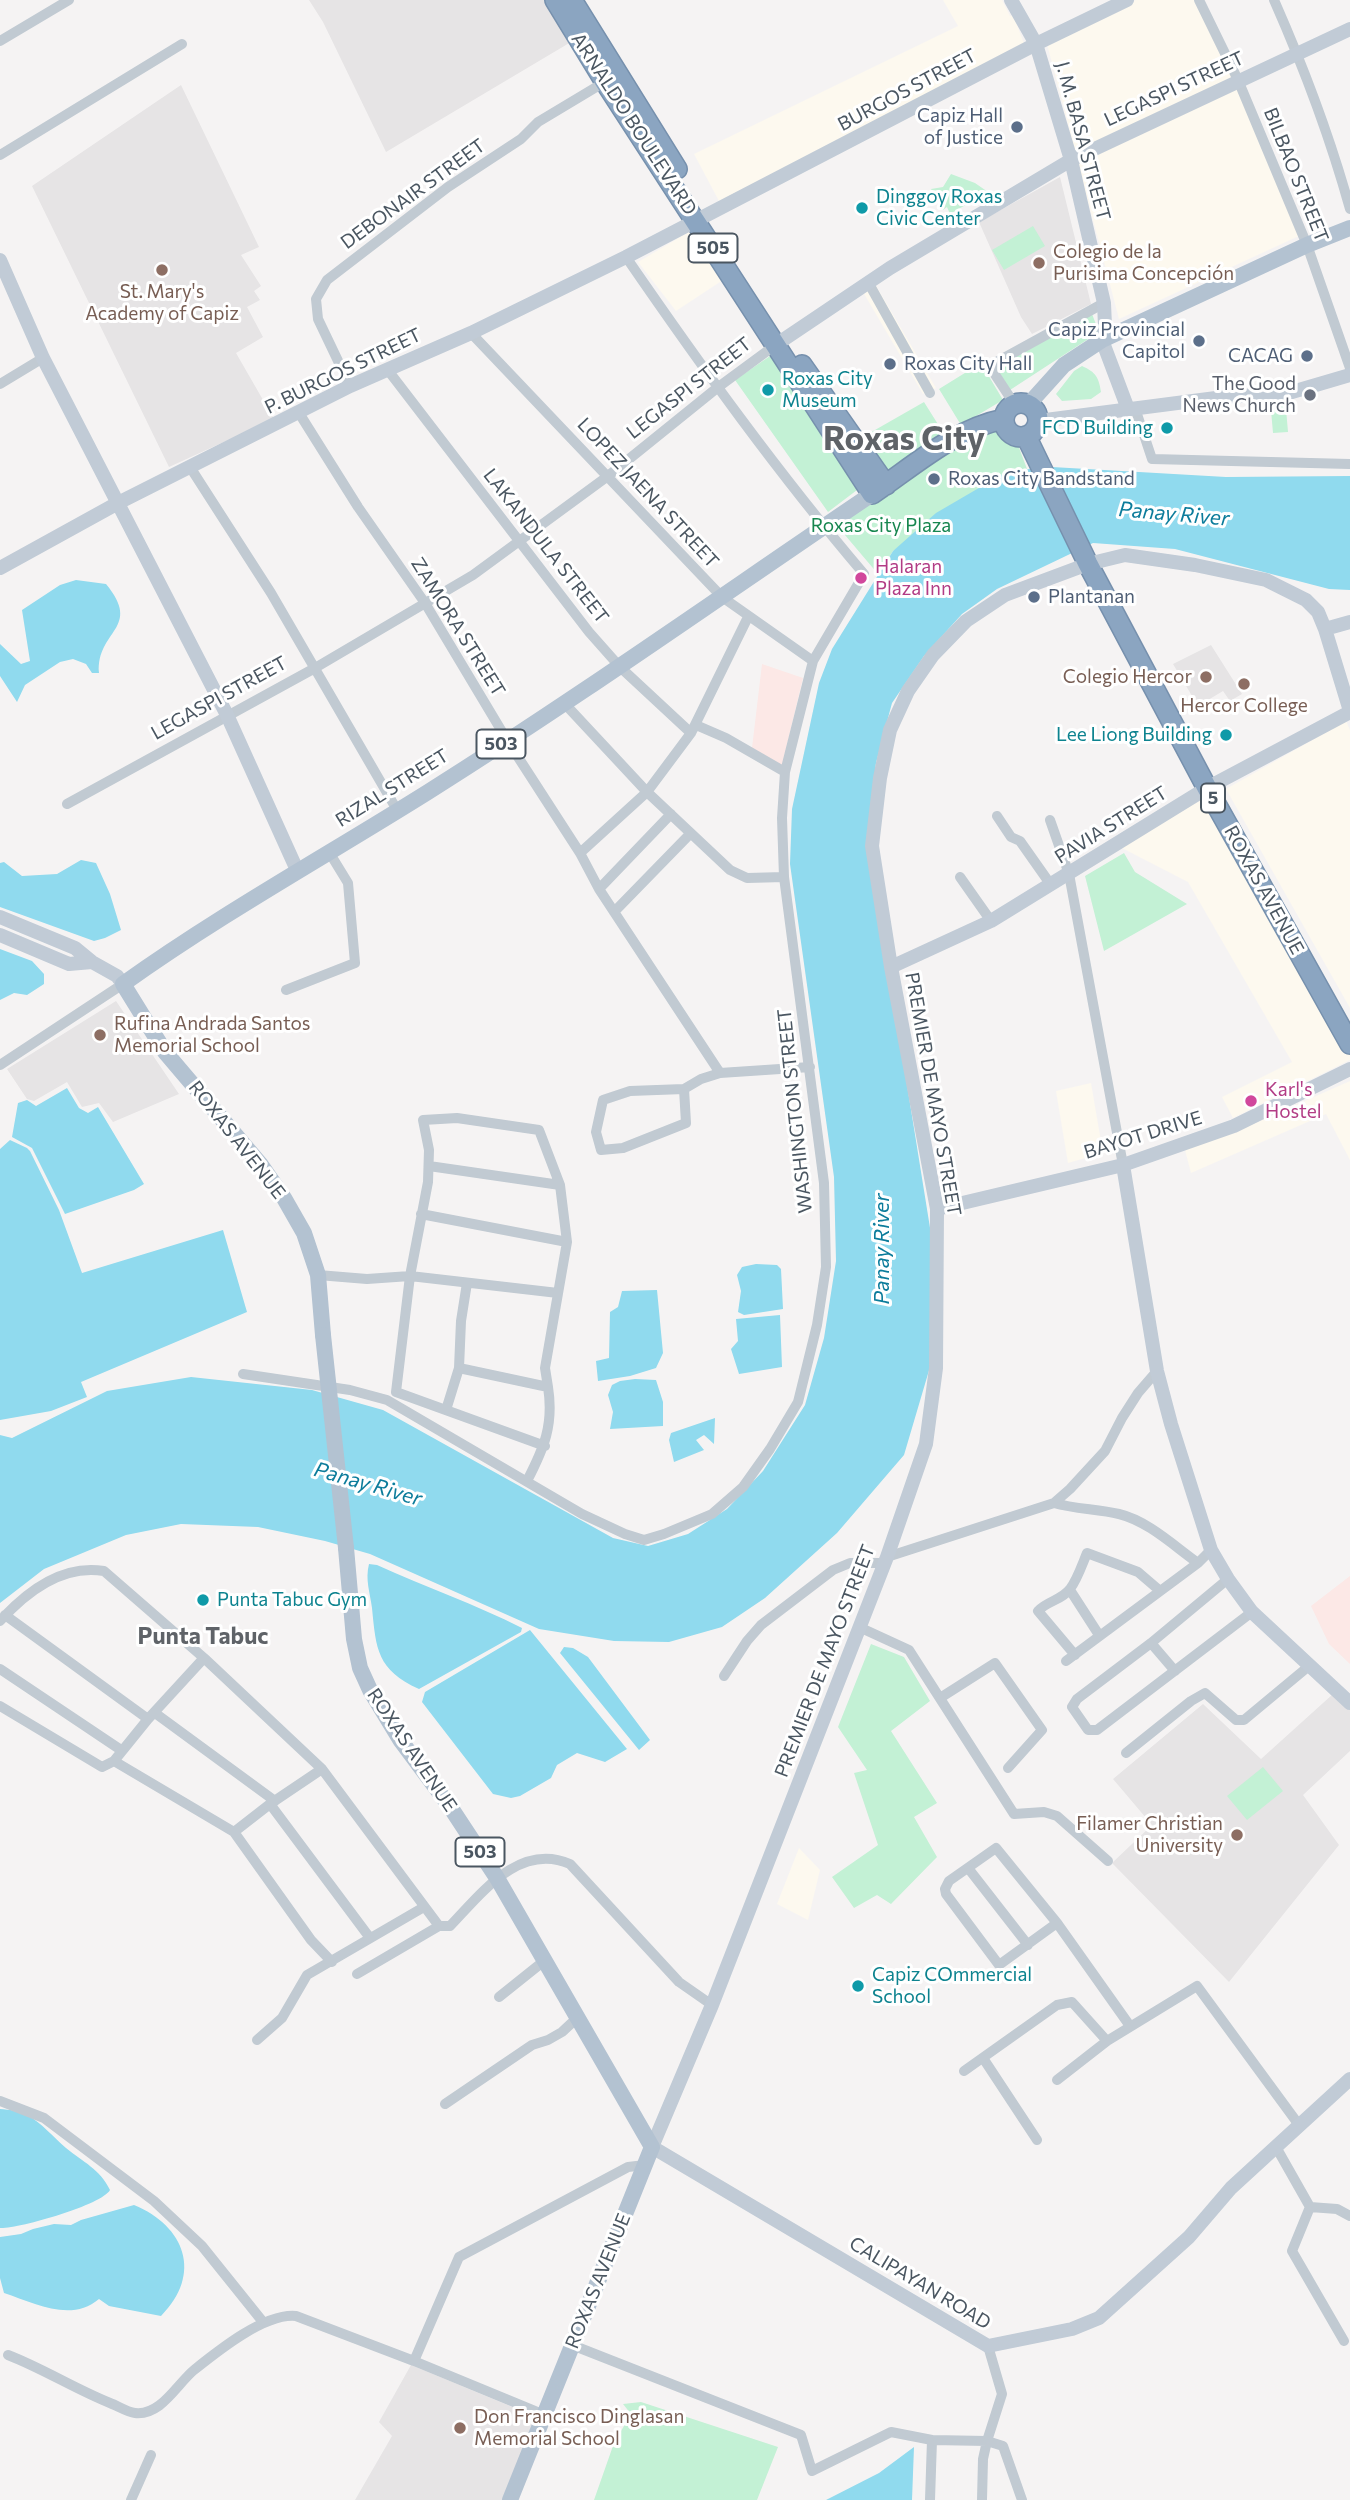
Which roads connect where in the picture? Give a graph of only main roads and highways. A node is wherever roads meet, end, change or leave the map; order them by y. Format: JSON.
{"nodes":[{"id":1,"x":555,"y":0,"type":"edge"},
{"id":2,"x":572,"y":0,"type":"edge"},
{"id":3,"x":611,"y":78,"type":"junction"},
{"id":4,"x":1350,"y":228,"type":"edge"},
{"id":5,"x":1022,"y":417,"type":"junction"},
{"id":6,"x":879,"y":490,"type":"junction"},
{"id":7,"x":123,"y":984,"type":"joint"},
{"id":8,"x":1350,"y":1044,"type":"edge"},
{"id":9,"x":510,"y":2500,"type":"edge"}],
"edges":[{"from":1,"to":3,"type":"highway","name":"ARNALDO BOULEVARD","number":"505"},
{"from":2,"to":3,"type":"highway","name":"ARNALDO BOULEVARD","number":"505"},
{"from":3,"to":6,"type":"highway","name":"ARNALDO BOULEVARD","number":"505"},
{"from":4,"to":5,"type":"main road"},
{"from":5,"to":6,"type":"highway"},
{"from":5,"to":8,"type":"highway","name":"ROXAS AVENUE","number":"5"},
{"from":6,"to":7,"type":"main road","name":"RIZAL STREET","number":"503"},
{"from":7,"to":9,"type":"main road","name":"ROXAS AVENUE","number":"503","bridge":true}]}
